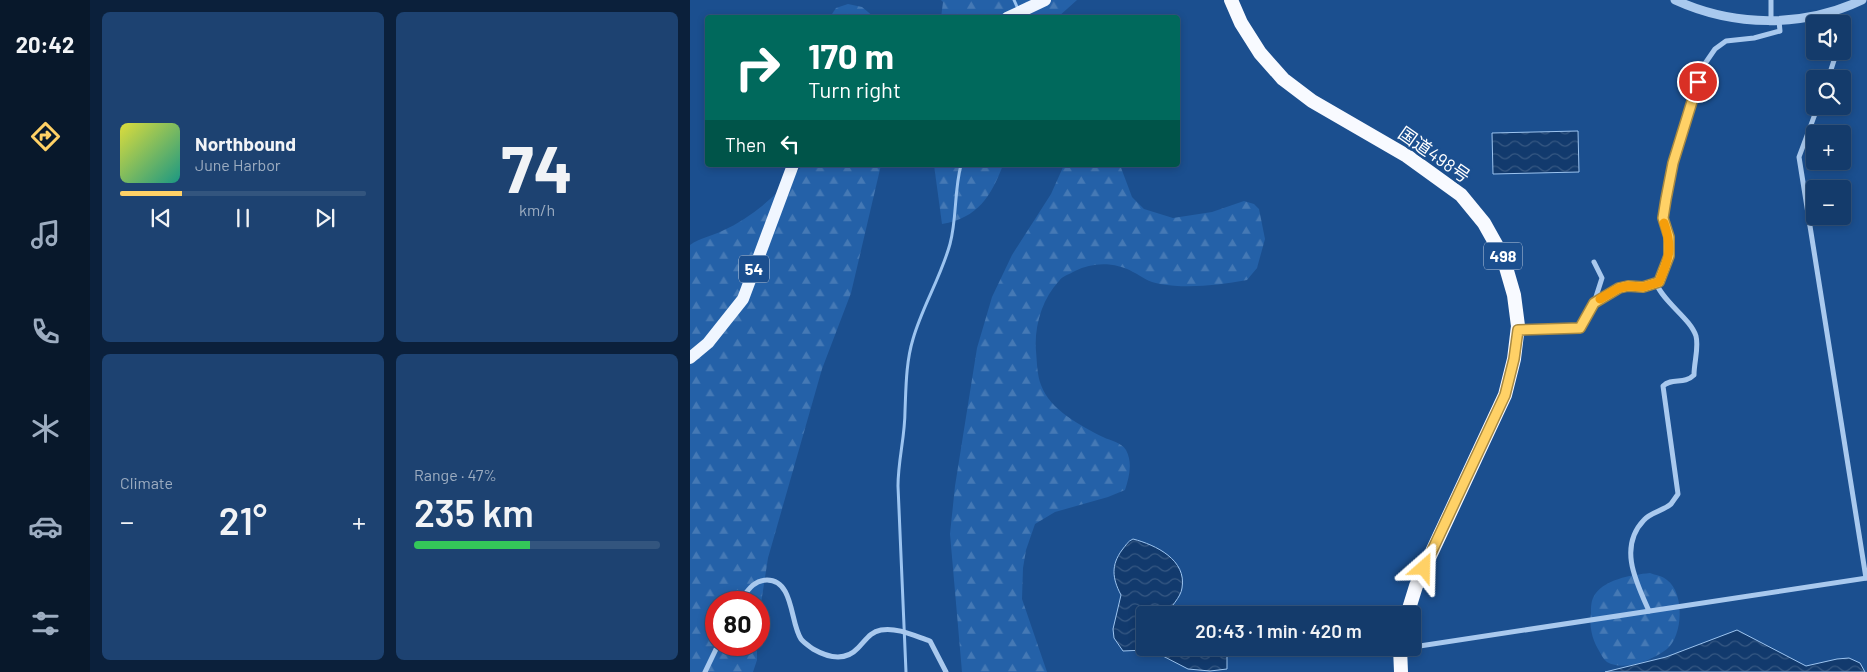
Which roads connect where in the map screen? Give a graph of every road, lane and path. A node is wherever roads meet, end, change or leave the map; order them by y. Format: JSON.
{"nodes":[{"id":1,"x":1045,"y":0,"type":"edge"},
{"id":2,"x":1231,"y":0,"type":"edge"},
{"id":3,"x":1675,"y":0,"type":"edge"},
{"id":4,"x":1771,"y":0,"type":"edge"},
{"id":5,"x":1862,"y":0,"type":"edge"},
{"id":6,"x":1834,"y":12,"type":"junction"},
{"id":7,"x":1013,"y":15,"type":"edge"},
{"id":8,"x":1835,"y":15,"type":"edge"},
{"id":9,"x":1775,"y":20,"type":"junction"},
{"id":10,"x":1815,"y":115,"type":"edge"},
{"id":11,"x":791,"y":167,"type":"edge"},
{"id":12,"x":1594,"y":262,"type":"dead end"},
{"id":13,"x":1656,"y":283,"type":"junction"},
{"id":14,"x":1594,"y":303,"type":"junction"},
{"id":15,"x":1518,"y":330,"type":"junction"},
{"id":16,"x":690,"y":358,"type":"edge"},
{"id":17,"x":1866,"y":578,"type":"edge"},
{"id":18,"x":747,"y":591,"type":"edge"},
{"id":19,"x":1410,"y":606,"type":"edge"},
{"id":20,"x":1649,"y":611,"type":"junction"},
{"id":21,"x":1421,"y":645,"type":"edge"},
{"id":22,"x":713,"y":656,"type":"edge"},
{"id":23,"x":1400,"y":656,"type":"edge"},
{"id":24,"x":705,"y":672,"type":"edge"},
{"id":25,"x":946,"y":672,"type":"edge"},
{"id":26,"x":1401,"y":672,"type":"edge"}],
"edges":[{"from":1,"to":7,"type":"main road"},
{"from":2,"to":15,"type":"highway","name":"国道498号","number":"498"},
{"from":3,"to":9,"type":"street"},
{"from":4,"to":9,"type":"street"},
{"from":5,"to":6,"type":"street"},
{"from":6,"to":8,"type":"street"},
{"from":6,"to":9,"type":"street"},
{"from":9,"to":13,"type":"street"},
{"from":10,"to":17,"type":"street"},
{"from":11,"to":16,"type":"main road","number":"54"},
{"from":12,"to":14,"type":"street"},
{"from":13,"to":14,"type":"street"},
{"from":13,"to":20,"type":"street"},
{"from":14,"to":15,"type":"street"},
{"from":15,"to":19,"type":"highway","name":"国道498号","number":"498"},
{"from":17,"to":20,"type":"street"},
{"from":18,"to":25,"type":"street"},
{"from":20,"to":21,"type":"street"},
{"from":22,"to":24,"type":"street"},
{"from":23,"to":26,"type":"highway"}]}
